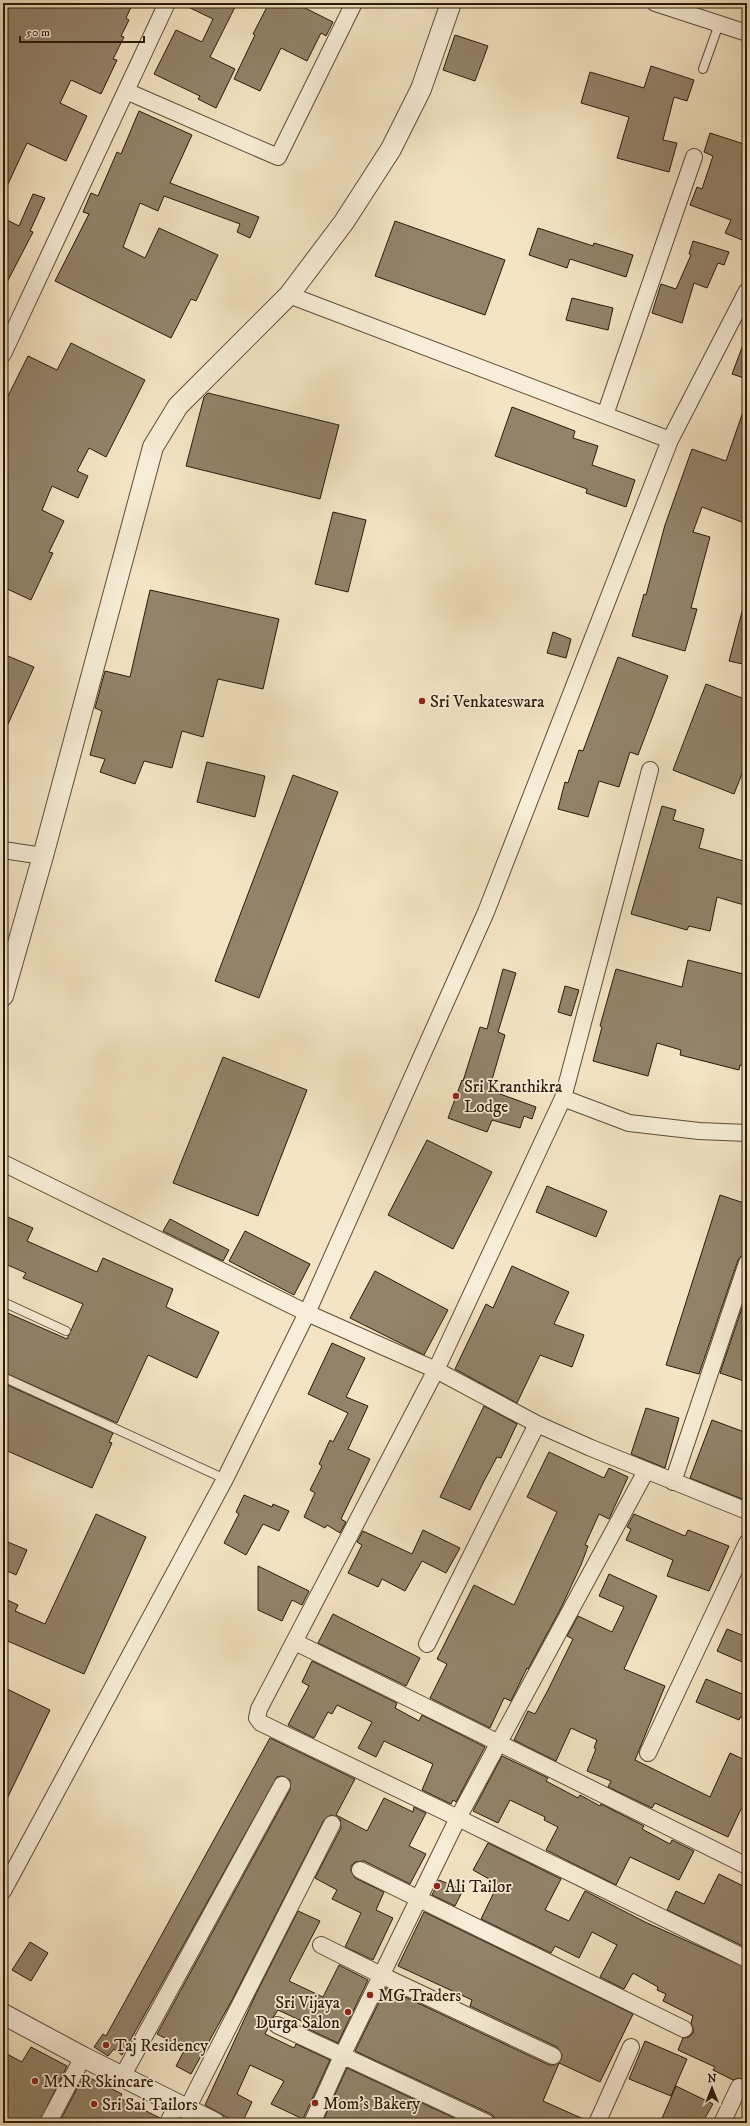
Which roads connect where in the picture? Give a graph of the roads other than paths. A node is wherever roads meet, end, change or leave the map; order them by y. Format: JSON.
{"nodes":[{"id":1,"x":167,"y":3,"type":"edge"},
{"id":2,"x":354,"y":3,"type":"edge"},
{"id":3,"x":451,"y":3,"type":"edge"},
{"id":4,"x":655,"y":3,"type":"edge"},
{"id":5,"x":719,"y":24,"type":"junction"},
{"id":6,"x":747,"y":33,"type":"edge"},
{"id":7,"x":703,"y":69,"type":"dead end"},
{"id":8,"x":126,"y":91,"type":"junction"},
{"id":9,"x":694,"y":157,"type":"dead end"},
{"id":10,"x":747,"y":291,"type":"edge"},
{"id":11,"x":289,"y":295,"type":"junction"},
{"id":12,"x":3,"y":354,"type":"edge"},
{"id":13,"x":605,"y":415,"type":"junction"},
{"id":14,"x":670,"y":440,"type":"junction"},
{"id":15,"x":650,"y":770,"type":"dead end"},
{"id":16,"x":3,"y":850,"type":"edge"},
{"id":17,"x":43,"y":856,"type":"junction"},
{"id":18,"x":3,"y":996,"type":"edge"},
{"id":19,"x":563,"y":1098,"type":"junction"},
{"id":20,"x":747,"y":1133,"type":"edge"},
{"id":21,"x":3,"y":1164,"type":"edge"},
{"id":22,"x":747,"y":1263,"type":"edge"},
{"id":23,"x":3,"y":1302,"type":"edge"},
{"id":24,"x":307,"y":1313,"type":"junction"},
{"id":25,"x":66,"y":1331,"type":"dead end"},
{"id":26,"x":436,"y":1370,"type":"junction"},
{"id":27,"x":3,"y":1377,"type":"edge"},
{"id":28,"x":536,"y":1424,"type":"junction"},
{"id":29,"x":646,"y":1471,"type":"junction"},
{"id":30,"x":225,"y":1479,"type":"junction"},
{"id":31,"x":673,"y":1482,"type":"junction"},
{"id":32,"x":747,"y":1511,"type":"edge"},
{"id":33,"x":747,"y":1543,"type":"edge"},
{"id":34,"x":295,"y":1642,"type":"junction"},
{"id":35,"x":427,"y":1644,"type":"dead end"},
{"id":36,"x":497,"y":1743,"type":"junction"},
{"id":37,"x":648,"y":1753,"type":"dead end"},
{"id":38,"x":282,"y":1785,"type":"dead end"},
{"id":39,"x":458,"y":1818,"type":"junction"},
{"id":40,"x":332,"y":1824,"type":"dead end"},
{"id":41,"x":747,"y":1866,"type":"edge"},
{"id":42,"x":360,"y":1870,"type":"dead end"},
{"id":43,"x":3,"y":1891,"type":"edge"},
{"id":44,"x":417,"y":1899,"type":"junction"},
{"id":45,"x":321,"y":1945,"type":"dead end"},
{"id":46,"x":747,"y":1959,"type":"edge"},
{"id":47,"x":381,"y":1975,"type":"junction"},
{"id":48,"x":3,"y":2014,"type":"edge"},
{"id":49,"x":277,"y":2025,"type":"dead end"},
{"id":50,"x":684,"y":2029,"type":"dead end"},
{"id":51,"x":631,"y":2047,"type":"dead end"},
{"id":52,"x":342,"y":2056,"type":"junction"},
{"id":53,"x":553,"y":2056,"type":"dead end"},
{"id":54,"x":83,"y":2057,"type":"junction"},
{"id":55,"x":122,"y":2077,"type":"junction"},
{"id":56,"x":739,"y":2087,"type":"dead end"},
{"id":57,"x":182,"y":2106,"type":"junction"},
{"id":58,"x":48,"y":2123,"type":"edge"},
{"id":59,"x":168,"y":2123,"type":"edge"},
{"id":60,"x":215,"y":2123,"type":"edge"},
{"id":61,"x":312,"y":2123,"type":"edge"},
{"id":62,"x":487,"y":2123,"type":"edge"},
{"id":63,"x":597,"y":2123,"type":"edge"},
{"id":64,"x":722,"y":2123,"type":"edge"}],
"edges":[{"from":1,"to":8,"type":"street"},
{"from":2,"to":8,"type":"street"},
{"from":3,"to":11,"type":"street"},
{"from":4,"to":5,"type":"street"},
{"from":5,"to":6,"type":"street"},
{"from":5,"to":7,"type":"lane"},
{"from":8,"to":12,"type":"street"},
{"from":9,"to":13,"type":"street"},
{"from":10,"to":14,"type":"street"},
{"from":11,"to":13,"type":"street"},
{"from":11,"to":17,"type":"street"},
{"from":13,"to":14,"type":"street"},
{"from":14,"to":24,"type":"street"},
{"from":15,"to":19,"type":"street"},
{"from":16,"to":17,"type":"street"},
{"from":17,"to":18,"type":"street"},
{"from":19,"to":20,"type":"street"},
{"from":19,"to":26,"type":"street"},
{"from":21,"to":24,"type":"street"},
{"from":22,"to":31,"type":"street"},
{"from":23,"to":25,"type":"lane"},
{"from":24,"to":26,"type":"street"},
{"from":24,"to":30,"type":"street"},
{"from":26,"to":28,"type":"street"},
{"from":26,"to":34,"type":"street"},
{"from":27,"to":30,"type":"lane"},
{"from":28,"to":29,"type":"street"},
{"from":28,"to":35,"type":"street"},
{"from":29,"to":31,"type":"street"},
{"from":29,"to":36,"type":"street"},
{"from":30,"to":43,"type":"street"},
{"from":31,"to":32,"type":"street"},
{"from":33,"to":37,"type":"street"},
{"from":34,"to":36,"type":"street"},
{"from":34,"to":39,"type":"street"},
{"from":36,"to":39,"type":"street"},
{"from":36,"to":41,"type":"street"},
{"from":38,"to":55,"type":"street"},
{"from":39,"to":44,"type":"street"},
{"from":39,"to":46,"type":"street"},
{"from":40,"to":57,"type":"street"},
{"from":42,"to":44,"type":"street"},
{"from":44,"to":47,"type":"street"},
{"from":44,"to":50,"type":"street"},
{"from":45,"to":47,"type":"street"},
{"from":47,"to":52,"type":"street"},
{"from":47,"to":53,"type":"street"},
{"from":48,"to":54,"type":"street"},
{"from":49,"to":52,"type":"street"},
{"from":51,"to":63,"type":"street"},
{"from":52,"to":61,"type":"street"},
{"from":52,"to":62,"type":"street"},
{"from":54,"to":55,"type":"street"},
{"from":54,"to":58,"type":"street"},
{"from":55,"to":57,"type":"street"},
{"from":56,"to":64,"type":"street"},
{"from":57,"to":59,"type":"street"},
{"from":57,"to":60,"type":"street"}]}
